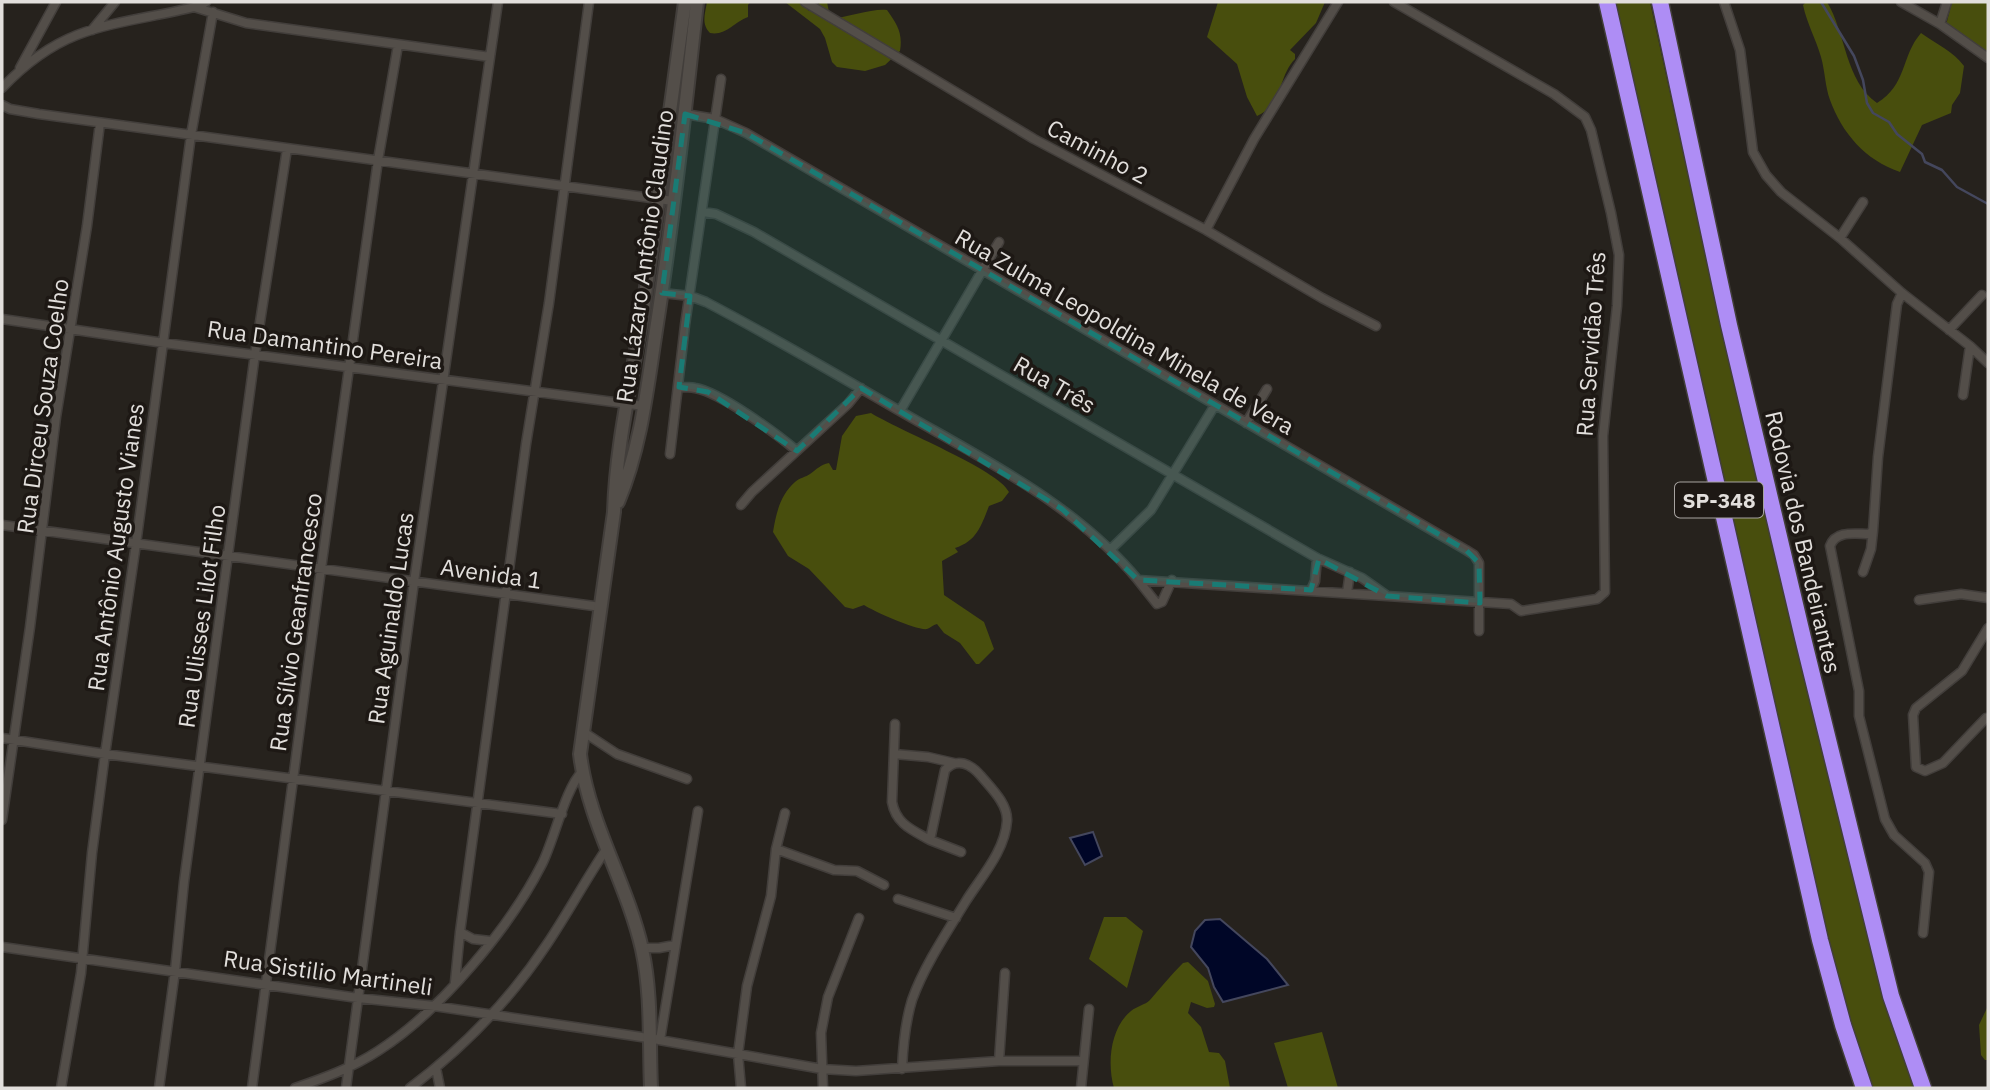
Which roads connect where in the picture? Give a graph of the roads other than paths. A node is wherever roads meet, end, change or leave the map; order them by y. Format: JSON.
{"nodes":[{"id":1,"x":56,"y":2,"type":"edge"},
{"id":2,"x":115,"y":2,"type":"edge"},
{"id":3,"x":206,"y":2,"type":"edge"},
{"id":4,"x":498,"y":2,"type":"edge"},
{"id":5,"x":589,"y":2,"type":"edge"},
{"id":6,"x":685,"y":2,"type":"edge"},
{"id":7,"x":697,"y":2,"type":"edge"},
{"id":8,"x":805,"y":2,"type":"edge"},
{"id":9,"x":1338,"y":2,"type":"edge"},
{"id":10,"x":1394,"y":2,"type":"edge"},
{"id":11,"x":1607,"y":2,"type":"edge"},
{"id":12,"x":1660,"y":2,"type":"edge"},
{"id":13,"x":1724,"y":2,"type":"edge"},
{"id":14,"x":1901,"y":2,"type":"edge"},
{"id":15,"x":1947,"y":2,"type":"edge"},
{"id":16,"x":194,"y":7,"type":"junction"},
{"id":17,"x":214,"y":12,"type":"junction"},
{"id":18,"x":1940,"y":24,"type":"junction"},
{"id":19,"x":92,"y":30,"type":"junction"},
{"id":20,"x":398,"y":45,"type":"junction"},
{"id":21,"x":490,"y":57,"type":"junction"},
{"id":22,"x":1988,"y":58,"type":"edge"},
{"id":23,"x":19,"y":71,"type":"junction"},
{"id":24,"x":721,"y":79,"type":"dead end"},
{"id":25,"x":2,"y":88,"type":"edge"},
{"id":26,"x":2,"y":105,"type":"edge"},
{"id":27,"x":685,"y":114,"type":"junction"},
{"id":28,"x":715,"y":119,"type":"junction"},
{"id":29,"x":100,"y":123,"type":"junction"},
{"id":30,"x":191,"y":135,"type":"junction"},
{"id":31,"x":287,"y":149,"type":"junction"},
{"id":32,"x":378,"y":160,"type":"junction"},
{"id":33,"x":472,"y":173,"type":"junction"},
{"id":34,"x":564,"y":187,"type":"junction"},
{"id":35,"x":657,"y":199,"type":"junction"},
{"id":36,"x":673,"y":201,"type":"junction"},
{"id":37,"x":1863,"y":202,"type":"dead end"},
{"id":38,"x":703,"y":212,"type":"junction"},
{"id":39,"x":1206,"y":230,"type":"junction"},
{"id":40,"x":1840,"y":239,"type":"junction"},
{"id":41,"x":999,"y":242,"type":"dead end"},
{"id":42,"x":982,"y":271,"type":"junction"},
{"id":43,"x":662,"y":293,"type":"junction"},
{"id":44,"x":1902,"y":293,"type":"junction"},
{"id":45,"x":1982,"y":295,"type":"dead end"},
{"id":46,"x":690,"y":296,"type":"junction"},
{"id":47,"x":2,"y":318,"type":"edge"},
{"id":48,"x":1376,"y":326,"type":"dead end"},
{"id":49,"x":72,"y":329,"type":"junction"},
{"id":50,"x":1949,"y":330,"type":"junction"},
{"id":51,"x":940,"y":341,"type":"junction"},
{"id":52,"x":164,"y":343,"type":"junction"},
{"id":53,"x":1970,"y":345,"type":"junction"},
{"id":54,"x":255,"y":354,"type":"junction"},
{"id":55,"x":1988,"y":363,"type":"edge"},
{"id":56,"x":350,"y":366,"type":"junction"},
{"id":57,"x":443,"y":379,"type":"junction"},
{"id":58,"x":679,"y":387,"type":"junction"},
{"id":59,"x":861,"y":388,"type":"junction"},
{"id":60,"x":1267,"y":389,"type":"dead end"},
{"id":61,"x":535,"y":392,"type":"junction"},
{"id":62,"x":1963,"y":395,"type":"dead end"},
{"id":63,"x":627,"y":404,"type":"junction"},
{"id":64,"x":1215,"y":405,"type":"junction"},
{"id":65,"x":644,"y":406,"type":"junction"},
{"id":66,"x":900,"y":411,"type":"junction"},
{"id":67,"x":1246,"y":423,"type":"junction"},
{"id":68,"x":797,"y":451,"type":"junction"},
{"id":69,"x":670,"y":454,"type":"dead end"},
{"id":70,"x":1174,"y":475,"type":"junction"},
{"id":71,"x":741,"y":505,"type":"dead end"},
{"id":72,"x":614,"y":512,"type":"junction"},
{"id":73,"x":2,"y":525,"type":"edge"},
{"id":74,"x":43,"y":531,"type":"junction"},
{"id":75,"x":1873,"y":531,"type":"junction"},
{"id":76,"x":136,"y":544,"type":"junction"},
{"id":77,"x":1111,"y":549,"type":"junction"},
{"id":78,"x":228,"y":556,"type":"junction"},
{"id":79,"x":1317,"y":558,"type":"junction"},
{"id":80,"x":321,"y":569,"type":"junction"},
{"id":81,"x":1350,"y":572,"type":"junction"},
{"id":82,"x":1863,"y":572,"type":"dead end"},
{"id":83,"x":1138,"y":580,"type":"junction"},
{"id":84,"x":1172,"y":580,"type":"junction"},
{"id":85,"x":414,"y":582,"type":"junction"},
{"id":86,"x":1311,"y":590,"type":"junction"},
{"id":87,"x":1347,"y":593,"type":"junction"},
{"id":88,"x":507,"y":594,"type":"junction"},
{"id":89,"x":1387,"y":596,"type":"junction"},
{"id":90,"x":1988,"y":598,"type":"edge"},
{"id":91,"x":1919,"y":600,"type":"dead end"},
{"id":92,"x":1479,"y":603,"type":"junction"},
{"id":93,"x":601,"y":607,"type":"junction"},
{"id":94,"x":1988,"y":628,"type":"edge"},
{"id":95,"x":1479,"y":631,"type":"dead end"},
{"id":96,"x":1986,"y":718,"type":"dead end"},
{"id":97,"x":895,"y":724,"type":"dead end"},
{"id":98,"x":582,"y":731,"type":"junction"},
{"id":99,"x":2,"y":738,"type":"edge"},
{"id":100,"x":12,"y":739,"type":"junction"},
{"id":101,"x":105,"y":754,"type":"junction"},
{"id":102,"x":894,"y":754,"type":"junction"},
{"id":103,"x":954,"y":763,"type":"junction"},
{"id":104,"x":201,"y":766,"type":"junction"},
{"id":105,"x":582,"y":772,"type":"junction"},
{"id":106,"x":293,"y":779,"type":"junction"},
{"id":107,"x":687,"y":779,"type":"dead end"},
{"id":108,"x":386,"y":790,"type":"junction"},
{"id":109,"x":478,"y":804,"type":"junction"},
{"id":110,"x":698,"y":811,"type":"dead end"},
{"id":111,"x":785,"y":813,"type":"dead end"},
{"id":112,"x":562,"y":814,"type":"junction"},
{"id":113,"x":2,"y":820,"type":"edge"},
{"id":114,"x":930,"y":840,"type":"junction"},
{"id":115,"x":607,"y":848,"type":"junction"},
{"id":116,"x":776,"y":849,"type":"junction"},
{"id":117,"x":961,"y":852,"type":"dead end"},
{"id":118,"x":884,"y":884,"type":"dead end"},
{"id":119,"x":898,"y":899,"type":"dead end"},
{"id":120,"x":859,"y":918,"type":"dead end"},
{"id":121,"x":956,"y":918,"type":"junction"},
{"id":122,"x":460,"y":932,"type":"junction"},
{"id":123,"x":1923,"y":933,"type":"dead end"},
{"id":124,"x":490,"y":941,"type":"junction"},
{"id":125,"x":675,"y":945,"type":"junction"},
{"id":126,"x":2,"y":947,"type":"edge"},
{"id":127,"x":642,"y":948,"type":"junction"},
{"id":128,"x":82,"y":959,"type":"junction"},
{"id":129,"x":175,"y":971,"type":"junction"},
{"id":130,"x":1005,"y":973,"type":"dead end"},
{"id":131,"x":455,"y":982,"type":"junction"},
{"id":132,"x":266,"y":984,"type":"junction"},
{"id":133,"x":358,"y":998,"type":"junction"},
{"id":134,"x":434,"y":1006,"type":"junction"},
{"id":135,"x":1089,"y":1009,"type":"dead end"},
{"id":136,"x":493,"y":1014,"type":"junction"},
{"id":137,"x":654,"y":1039,"type":"junction"},
{"id":138,"x":738,"y":1054,"type":"junction"},
{"id":139,"x":999,"y":1061,"type":"junction"},
{"id":140,"x":1083,"y":1061,"type":"junction"},
{"id":141,"x":348,"y":1068,"type":"junction"},
{"id":142,"x":436,"y":1068,"type":"junction"},
{"id":143,"x":822,"y":1069,"type":"junction"},
{"id":144,"x":902,"y":1069,"type":"junction"},
{"id":145,"x":1921,"y":1082,"type":"edge"},
{"id":146,"x":61,"y":1088,"type":"edge"},
{"id":147,"x":159,"y":1088,"type":"edge"},
{"id":148,"x":252,"y":1088,"type":"edge"},
{"id":149,"x":295,"y":1088,"type":"edge"},
{"id":150,"x":346,"y":1088,"type":"edge"},
{"id":151,"x":410,"y":1088,"type":"edge"},
{"id":152,"x":440,"y":1088,"type":"edge"},
{"id":153,"x":651,"y":1088,"type":"edge"},
{"id":154,"x":741,"y":1088,"type":"edge"},
{"id":155,"x":823,"y":1088,"type":"edge"},
{"id":156,"x":1081,"y":1088,"type":"edge"},
{"id":157,"x":1864,"y":1088,"type":"edge"},
{"id":158,"x":1932,"y":1088,"type":"edge"}],
"edges":[{"from":1,"to":23,"type":"street"},
{"from":2,"to":19,"type":"street"},
{"from":3,"to":16,"type":"street"},
{"from":4,"to":21,"type":"street","name":"Rua Aguinaldo Lucas"},
{"from":5,"to":34,"type":"street"},
{"from":6,"to":35,"type":"main road","name":"Rua Lázaro Antônio Claudino"},
{"from":7,"to":27,"type":"main road","name":"Rua Lázaro Antônio Claudino"},
{"from":8,"to":39,"type":"street","name":"Caminho 2"},
{"from":9,"to":39,"type":"street"},
{"from":10,"to":92,"type":"street","name":"Rua Servidão Três"},
{"from":11,"to":157,"type":"highway","number":"SP-348"},
{"from":12,"to":145,"type":"highway","name":"Rodovia dos Bandeirantes","number":"SP-348"},
{"from":13,"to":40,"type":"street"},
{"from":14,"to":18,"type":"street"},
{"from":15,"to":18,"type":"street"},
{"from":16,"to":17,"type":"street"},
{"from":16,"to":19,"type":"street"},
{"from":17,"to":20,"type":"street"},
{"from":17,"to":30,"type":"street","name":"Rua Antônio Augusto Vianes"},
{"from":18,"to":22,"type":"street"},
{"from":19,"to":23,"type":"street"},
{"from":20,"to":21,"type":"street"},
{"from":20,"to":32,"type":"street","name":"Rua Sílvio Geanfrancesco"},
{"from":21,"to":33,"type":"street","name":"Rua Aguinaldo Lucas"},
{"from":23,"to":25,"type":"street"},
{"from":24,"to":28,"type":"street"},
{"from":26,"to":29,"type":"street"},
{"from":27,"to":28,"type":"street","name":"Rua Zulma Leopoldina Minela de Vera"},
{"from":27,"to":36,"type":"main road","name":"Rua Lázaro Antônio Claudino"},
{"from":28,"to":38,"type":"street"},
{"from":28,"to":42,"type":"street","name":"Rua Zulma Leopoldina Minela de Vera"},
{"from":29,"to":30,"type":"street"},
{"from":29,"to":49,"type":"street","name":"Rua Dirceu Souza Coelho"},
{"from":30,"to":31,"type":"street"},
{"from":30,"to":52,"type":"street","name":"Rua Antônio Augusto Vianes"},
{"from":31,"to":32,"type":"street"},
{"from":31,"to":54,"type":"street","name":"Rua Ulisses Lilot Filho"},
{"from":32,"to":33,"type":"street"},
{"from":32,"to":56,"type":"street","name":"Rua Sílvio Geanfrancesco"},
{"from":33,"to":34,"type":"street"},
{"from":33,"to":57,"type":"street","name":"Rua Aguinaldo Lucas"},
{"from":34,"to":35,"type":"street"},
{"from":34,"to":61,"type":"street"},
{"from":35,"to":36,"type":"street"},
{"from":35,"to":63,"type":"main road","name":"Rua Lázaro Antônio Claudino"},
{"from":36,"to":43,"type":"main road","name":"Rua Lázaro Antônio Claudino"},
{"from":37,"to":40,"type":"street"},
{"from":38,"to":46,"type":"street"},
{"from":38,"to":51,"type":"street","name":"Rua Três"},
{"from":39,"to":48,"type":"street","name":"Caminho 2"},
{"from":40,"to":44,"type":"street"},
{"from":41,"to":42,"type":"street"},
{"from":42,"to":51,"type":"street"},
{"from":42,"to":64,"type":"street","name":"Rua Zulma Leopoldina Minela de Vera"},
{"from":43,"to":46,"type":"street"},
{"from":43,"to":65,"type":"main road","name":"Rua Lázaro Antônio Claudino"},
{"from":44,"to":50,"type":"street"},
{"from":44,"to":75,"type":"street"},
{"from":45,"to":50,"type":"street"},
{"from":46,"to":58,"type":"street"},
{"from":46,"to":59,"type":"street"},
{"from":47,"to":49,"type":"street","name":"Rua Damantino Pereira"},
{"from":49,"to":52,"type":"street","name":"Rua Damantino Pereira"},
{"from":49,"to":74,"type":"street","name":"Rua Dirceu Souza Coelho"},
{"from":50,"to":53,"type":"street"},
{"from":51,"to":66,"type":"street"},
{"from":51,"to":70,"type":"street","name":"Rua Três"},
{"from":52,"to":54,"type":"street","name":"Rua Damantino Pereira"},
{"from":52,"to":76,"type":"street","name":"Rua Antônio Augusto Vianes"},
{"from":53,"to":55,"type":"street"},
{"from":53,"to":62,"type":"street"},
{"from":54,"to":56,"type":"street","name":"Rua Damantino Pereira"},
{"from":54,"to":78,"type":"street","name":"Rua Ulisses Lilot Filho"},
{"from":56,"to":57,"type":"street","name":"Rua Damantino Pereira"},
{"from":56,"to":80,"type":"street","name":"Rua Sílvio Geanfrancesco"},
{"from":57,"to":61,"type":"street","name":"Rua Damantino Pereira"},
{"from":57,"to":85,"type":"street","name":"Rua Aguinaldo Lucas"},
{"from":58,"to":68,"type":"street"},
{"from":58,"to":69,"type":"street"},
{"from":59,"to":66,"type":"street"},
{"from":59,"to":68,"type":"street"},
{"from":60,"to":67,"type":"street"},
{"from":61,"to":63,"type":"street","name":"Rua Damantino Pereira"},
{"from":61,"to":88,"type":"street"},
{"from":63,"to":65,"type":"street","name":"Rua Damantino Pereira"},
{"from":63,"to":72,"type":"main road","name":"Rua Lázaro Antônio Claudino"},
{"from":64,"to":67,"type":"street","name":"Rua Zulma Leopoldina Minela de Vera"},
{"from":64,"to":70,"type":"street"},
{"from":65,"to":72,"type":"main road","name":"Rua Lázaro Antônio Claudino"},
{"from":66,"to":77,"type":"street"},
{"from":67,"to":92,"type":"street","name":"Rua Zulma Leopoldina Minela de Vera"},
{"from":68,"to":71,"type":"street"},
{"from":70,"to":77,"type":"street"},
{"from":70,"to":79,"type":"street","name":"Rua Três"},
{"from":72,"to":93,"type":"main road","name":"Rua Lázaro Antônio Claudino"},
{"from":73,"to":74,"type":"street","name":"Avenida 1"},
{"from":74,"to":76,"type":"street","name":"Avenida 1"},
{"from":74,"to":100,"type":"street","name":"Rua Dirceu Souza Coelho"},
{"from":75,"to":82,"type":"street"},
{"from":75,"to":123,"type":"street"},
{"from":76,"to":78,"type":"street","name":"Avenida 1"},
{"from":76,"to":101,"type":"street","name":"Rua Antônio Augusto Vianes"},
{"from":77,"to":83,"type":"street"},
{"from":78,"to":80,"type":"street","name":"Avenida 1"},
{"from":78,"to":104,"type":"street","name":"Rua Ulisses Lilot Filho"},
{"from":79,"to":81,"type":"street","name":"Rua Três"},
{"from":79,"to":86,"type":"street"},
{"from":80,"to":85,"type":"street","name":"Avenida 1"},
{"from":80,"to":106,"type":"street","name":"Rua Sílvio Geanfrancesco"},
{"from":81,"to":87,"type":"street"},
{"from":81,"to":89,"type":"street","name":"Rua Três"},
{"from":83,"to":84,"type":"street"},
{"from":83,"to":84,"type":"street"},
{"from":84,"to":86,"type":"street"},
{"from":85,"to":88,"type":"street","name":"Avenida 1"},
{"from":85,"to":108,"type":"street","name":"Rua Aguinaldo Lucas"},
{"from":86,"to":87,"type":"street"},
{"from":87,"to":89,"type":"street"},
{"from":88,"to":93,"type":"street","name":"Avenida 1"},
{"from":88,"to":109,"type":"street"},
{"from":89,"to":92,"type":"street"},
{"from":90,"to":91,"type":"street"},
{"from":92,"to":95,"type":"street","name":"Rua Zulma Leopoldina Minela de Vera"},
{"from":93,"to":98,"type":"main road","name":"Rua Lázaro Antônio Claudino"},
{"from":94,"to":96,"type":"street"},
{"from":97,"to":102,"type":"street"},
{"from":98,"to":105,"type":"main road","name":"Rua Lázaro Antônio Claudino"},
{"from":98,"to":107,"type":"street"},
{"from":99,"to":100,"type":"street"},
{"from":100,"to":101,"type":"street"},
{"from":100,"to":113,"type":"street","name":"Rua Dirceu Souza Coelho"},
{"from":101,"to":104,"type":"street"},
{"from":101,"to":128,"type":"street","name":"Rua Antônio Augusto Vianes"},
{"from":102,"to":103,"type":"street"},
{"from":102,"to":114,"type":"street"},
{"from":103,"to":114,"type":"street"},
{"from":103,"to":121,"type":"street"},
{"from":104,"to":106,"type":"street"},
{"from":104,"to":129,"type":"street","name":"Rua Ulisses Lilot Filho"},
{"from":105,"to":112,"type":"street"},
{"from":105,"to":115,"type":"main road","name":"Rua Lázaro Antônio Claudino"},
{"from":106,"to":108,"type":"street"},
{"from":106,"to":132,"type":"street","name":"Rua Sílvio Geanfrancesco"},
{"from":108,"to":109,"type":"street"},
{"from":108,"to":133,"type":"street","name":"Rua Aguinaldo Lucas"},
{"from":109,"to":112,"type":"street"},
{"from":109,"to":122,"type":"street"},
{"from":110,"to":125,"type":"street"},
{"from":111,"to":116,"type":"street"},
{"from":112,"to":124,"type":"street"},
{"from":114,"to":117,"type":"street"},
{"from":115,"to":127,"type":"main road","name":"Rua Lázaro Antônio Claudino"},
{"from":115,"to":136,"type":"street"},
{"from":116,"to":118,"type":"street"},
{"from":116,"to":138,"type":"street"},
{"from":119,"to":121,"type":"street"},
{"from":120,"to":143,"type":"street"},
{"from":121,"to":144,"type":"street"},
{"from":122,"to":124,"type":"street"},
{"from":122,"to":131,"type":"street"},
{"from":124,"to":131,"type":"street"},
{"from":125,"to":127,"type":"street"},
{"from":125,"to":137,"type":"street"},
{"from":126,"to":128,"type":"street","name":"Rua Sistilio Martineli"},
{"from":127,"to":137,"type":"main road","name":"Rua Lázaro Antônio Claudino"},
{"from":128,"to":129,"type":"street","name":"Rua Sistilio Martineli"},
{"from":128,"to":146,"type":"street","name":"Rua Antônio Augusto Vianes"},
{"from":129,"to":132,"type":"street","name":"Rua Sistilio Martineli"},
{"from":129,"to":147,"type":"street","name":"Rua Ulisses Lilot Filho"},
{"from":130,"to":139,"type":"street"},
{"from":131,"to":134,"type":"street"},
{"from":132,"to":133,"type":"street","name":"Rua Sistilio Martineli"},
{"from":132,"to":148,"type":"street","name":"Rua Sílvio Geanfrancesco"},
{"from":133,"to":134,"type":"street","name":"Rua Sistilio Martineli"},
{"from":133,"to":141,"type":"street","name":"Rua Aguinaldo Lucas"},
{"from":134,"to":136,"type":"street","name":"Rua Sistilio Martineli"},
{"from":134,"to":141,"type":"street"},
{"from":135,"to":140,"type":"street"},
{"from":136,"to":137,"type":"street","name":"Rua Sistilio Martineli"},
{"from":136,"to":142,"type":"street"},
{"from":137,"to":138,"type":"street","name":"Rua Sistilio Martineli"},
{"from":137,"to":153,"type":"main road","name":"Rua Lázaro Antônio Claudino"},
{"from":138,"to":143,"type":"street","name":"Rua Sistilio Martineli"},
{"from":138,"to":154,"type":"street"},
{"from":139,"to":140,"type":"street","name":"Rua Sistilio Martineli"},
{"from":139,"to":144,"type":"street","name":"Rua Sistilio Martineli"},
{"from":140,"to":156,"type":"street"},
{"from":141,"to":149,"type":"street"},
{"from":141,"to":150,"type":"street","name":"Rua Aguinaldo Lucas"},
{"from":142,"to":151,"type":"street"},
{"from":142,"to":152,"type":"street"},
{"from":143,"to":144,"type":"street","name":"Rua Sistilio Martineli"},
{"from":143,"to":155,"type":"street"},
{"from":145,"to":158,"type":"highway"}]}
